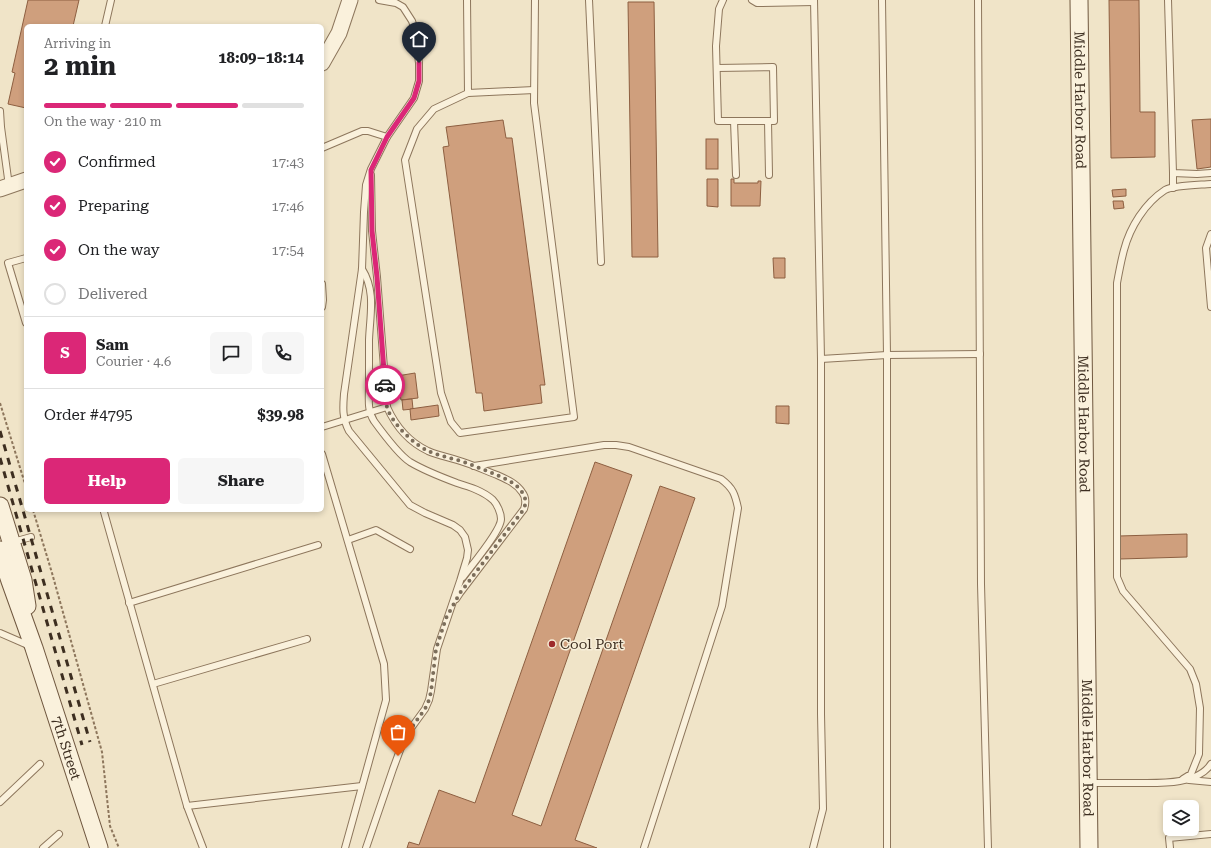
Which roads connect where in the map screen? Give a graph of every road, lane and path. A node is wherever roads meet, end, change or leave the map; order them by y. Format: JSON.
{"nodes":[{"id":1,"x":111,"y":0,"type":"edge"},
{"id":2,"x":350,"y":0,"type":"edge"},
{"id":3,"x":379,"y":0,"type":"edge"},
{"id":4,"x":467,"y":0,"type":"edge"},
{"id":5,"x":535,"y":0,"type":"edge"},
{"id":6,"x":589,"y":0,"type":"edge"},
{"id":7,"x":723,"y":0,"type":"edge"},
{"id":8,"x":752,"y":0,"type":"edge"},
{"id":9,"x":882,"y":0,"type":"edge"},
{"id":10,"x":978,"y":0,"type":"edge"},
{"id":11,"x":1079,"y":0,"type":"edge"},
{"id":12,"x":1168,"y":0,"type":"edge"},
{"id":13,"x":814,"y":1,"type":"edge"},
{"id":14,"x":105,"y":24,"type":"edge"},
{"id":15,"x":324,"y":59,"type":"edge"},
{"id":16,"x":717,"y":68,"type":"junction"},
{"id":17,"x":534,"y":90,"type":"junction"},
{"id":18,"x":468,"y":93,"type":"junction"},
{"id":19,"x":0,"y":111,"type":"edge"},
{"id":20,"x":734,"y":121,"type":"junction"},
{"id":21,"x":768,"y":121,"type":"junction"},
{"id":22,"x":387,"y":137,"type":"junction"},
{"id":23,"x":324,"y":147,"type":"edge"},
{"id":24,"x":371,"y":170,"type":"junction"},
{"id":25,"x":1173,"y":173,"type":"junction"},
{"id":26,"x":1211,"y":173,"type":"edge"},
{"id":27,"x":736,"y":175,"type":"dead end"},
{"id":28,"x":769,"y":176,"type":"dead end"},
{"id":29,"x":24,"y":181,"type":"edge"},
{"id":30,"x":1211,"y":184,"type":"edge"},
{"id":31,"x":4,"y":187,"type":"edge"},
{"id":32,"x":1173,"y":188,"type":"junction"},
{"id":33,"x":1211,"y":234,"type":"edge"},
{"id":34,"x":24,"y":259,"type":"edge"},
{"id":35,"x":601,"y":262,"type":"dead end"},
{"id":36,"x":362,"y":269,"type":"junction"},
{"id":37,"x":1211,"y":308,"type":"edge"},
{"id":38,"x":24,"y":316,"type":"edge"},
{"id":39,"x":980,"y":354,"type":"junction"},
{"id":40,"x":887,"y":355,"type":"junction"},
{"id":41,"x":821,"y":359,"type":"junction"},
{"id":42,"x":0,"y":403,"type":"edge"},
{"id":43,"x":387,"y":407,"type":"junction"},
{"id":44,"x":369,"y":412,"type":"junction"},
{"id":45,"x":344,"y":420,"type":"junction"},
{"id":46,"x":324,"y":425,"type":"edge"},
{"id":47,"x":324,"y":461,"type":"edge"},
{"id":48,"x":474,"y":466,"type":"junction"},
{"id":49,"x":24,"y":481,"type":"edge"},
{"id":50,"x":0,"y":506,"type":"edge"},
{"id":51,"x":34,"y":512,"type":"edge"},
{"id":52,"x":104,"y":512,"type":"edge"},
{"id":53,"x":31,"y":537,"type":"dead end"},
{"id":54,"x":348,"y":540,"type":"junction"},
{"id":55,"x":318,"y":545,"type":"dead end"},
{"id":56,"x":6,"y":546,"type":"edge"},
{"id":57,"x":410,"y":549,"type":"dead end"},
{"id":58,"x":460,"y":581,"type":"junction"},
{"id":59,"x":130,"y":603,"type":"junction"},
{"id":60,"x":446,"y":618,"type":"junction"},
{"id":61,"x":0,"y":633,"type":"edge"},
{"id":62,"x":308,"y":639,"type":"dead end"},
{"id":63,"x":34,"y":648,"type":"junction"},
{"id":64,"x":153,"y":684,"type":"junction"},
{"id":65,"x":40,"y":764,"type":"dead end"},
{"id":66,"x":1211,"y":764,"type":"edge"},
{"id":67,"x":1183,"y":779,"type":"junction"},
{"id":68,"x":1211,"y":782,"type":"edge"},
{"id":69,"x":1088,"y":784,"type":"junction"},
{"id":70,"x":362,"y":786,"type":"junction"},
{"id":71,"x":0,"y":802,"type":"edge"},
{"id":72,"x":188,"y":806,"type":"junction"},
{"id":73,"x":59,"y":834,"type":"dead end"},
{"id":74,"x":1211,"y":834,"type":"edge"},
{"id":75,"x":43,"y":848,"type":"edge"},
{"id":76,"x":99,"y":848,"type":"edge"},
{"id":77,"x":120,"y":848,"type":"edge"},
{"id":78,"x":203,"y":848,"type":"edge"},
{"id":79,"x":345,"y":848,"type":"edge"},
{"id":80,"x":366,"y":848,"type":"edge"},
{"id":81,"x":644,"y":848,"type":"edge"},
{"id":82,"x":813,"y":848,"type":"edge"},
{"id":83,"x":887,"y":848,"type":"edge"},
{"id":84,"x":988,"y":848,"type":"edge"},
{"id":85,"x":1089,"y":848,"type":"edge"},
{"id":86,"x":1170,"y":848,"type":"edge"}],
"edges":[{"from":1,"to":14,"type":"lane"},
{"from":2,"to":15,"type":"street"},
{"from":3,"to":22,"type":"lane"},
{"from":4,"to":18,"type":"lane"},
{"from":5,"to":17,"type":"lane"},
{"from":6,"to":35,"type":"lane"},
{"from":7,"to":16,"type":"lane"},
{"from":8,"to":13,"type":"lane"},
{"from":9,"to":40,"type":"lane"},
{"from":10,"to":39,"type":"lane"},
{"from":11,"to":69,"type":"main road","name":"Middle Harbor Road"},
{"from":12,"to":25,"type":"lane"},
{"from":13,"to":41,"type":"lane"},
{"from":16,"to":20,"type":"lane"},
{"from":16,"to":21,"type":"lane"},
{"from":17,"to":18,"type":"lane"},
{"from":17,"to":18,"type":"lane"},
{"from":19,"to":31,"type":"lane"},
{"from":20,"to":21,"type":"lane"},
{"from":20,"to":27,"type":"lane"},
{"from":21,"to":28,"type":"lane"},
{"from":22,"to":23,"type":"lane"},
{"from":22,"to":24,"type":"lane"},
{"from":24,"to":36,"type":"lane"},
{"from":24,"to":43,"type":"lane"},
{"from":25,"to":26,"type":"lane"},
{"from":25,"to":32,"type":"lane"},
{"from":29,"to":31,"type":"street"},
{"from":30,"to":32,"type":"lane"},
{"from":32,"to":67,"type":"lane"},
{"from":33,"to":37,"type":"lane"},
{"from":34,"to":38,"type":"lane"},
{"from":36,"to":44,"type":"lane"},
{"from":36,"to":45,"type":"lane"},
{"from":39,"to":40,"type":"lane"},
{"from":39,"to":84,"type":"lane"},
{"from":40,"to":41,"type":"lane"},
{"from":40,"to":83,"type":"lane"},
{"from":41,"to":82,"type":"lane"},
{"from":42,"to":49,"type":"path"},
{"from":43,"to":44,"type":"lane"},
{"from":43,"to":48,"type":"lane"},
{"from":44,"to":45,"type":"lane"},
{"from":44,"to":58,"type":"lane"},
{"from":45,"to":46,"type":"lane"},
{"from":45,"to":58,"type":"lane"},
{"from":47,"to":54,"type":"lane"},
{"from":48,"to":60,"type":"lane"},
{"from":48,"to":81,"type":"lane"},
{"from":50,"to":56,"type":"main road","name":"7th Street"},
{"from":51,"to":77,"type":"path"},
{"from":52,"to":59,"type":"lane"},
{"from":53,"to":56,"type":"lane"},
{"from":54,"to":57,"type":"lane"},
{"from":54,"to":70,"type":"lane"},
{"from":55,"to":59,"type":"lane"},
{"from":56,"to":63,"type":"main road","name":"7th Street"},
{"from":58,"to":60,"type":"lane"},
{"from":59,"to":64,"type":"lane"},
{"from":60,"to":80,"type":"lane"},
{"from":61,"to":63,"type":"lane"},
{"from":62,"to":64,"type":"lane"},
{"from":63,"to":76,"type":"main road","name":"7th Street"},
{"from":64,"to":72,"type":"lane"},
{"from":65,"to":71,"type":"lane"},
{"from":66,"to":67,"type":"lane"},
{"from":67,"to":68,"type":"lane"},
{"from":67,"to":69,"type":"lane"},
{"from":69,"to":85,"type":"main road","name":"Middle Harbor Road"},
{"from":70,"to":72,"type":"lane"},
{"from":70,"to":79,"type":"lane"},
{"from":72,"to":78,"type":"lane"},
{"from":73,"to":75,"type":"lane"},
{"from":74,"to":86,"type":"lane"}]}
